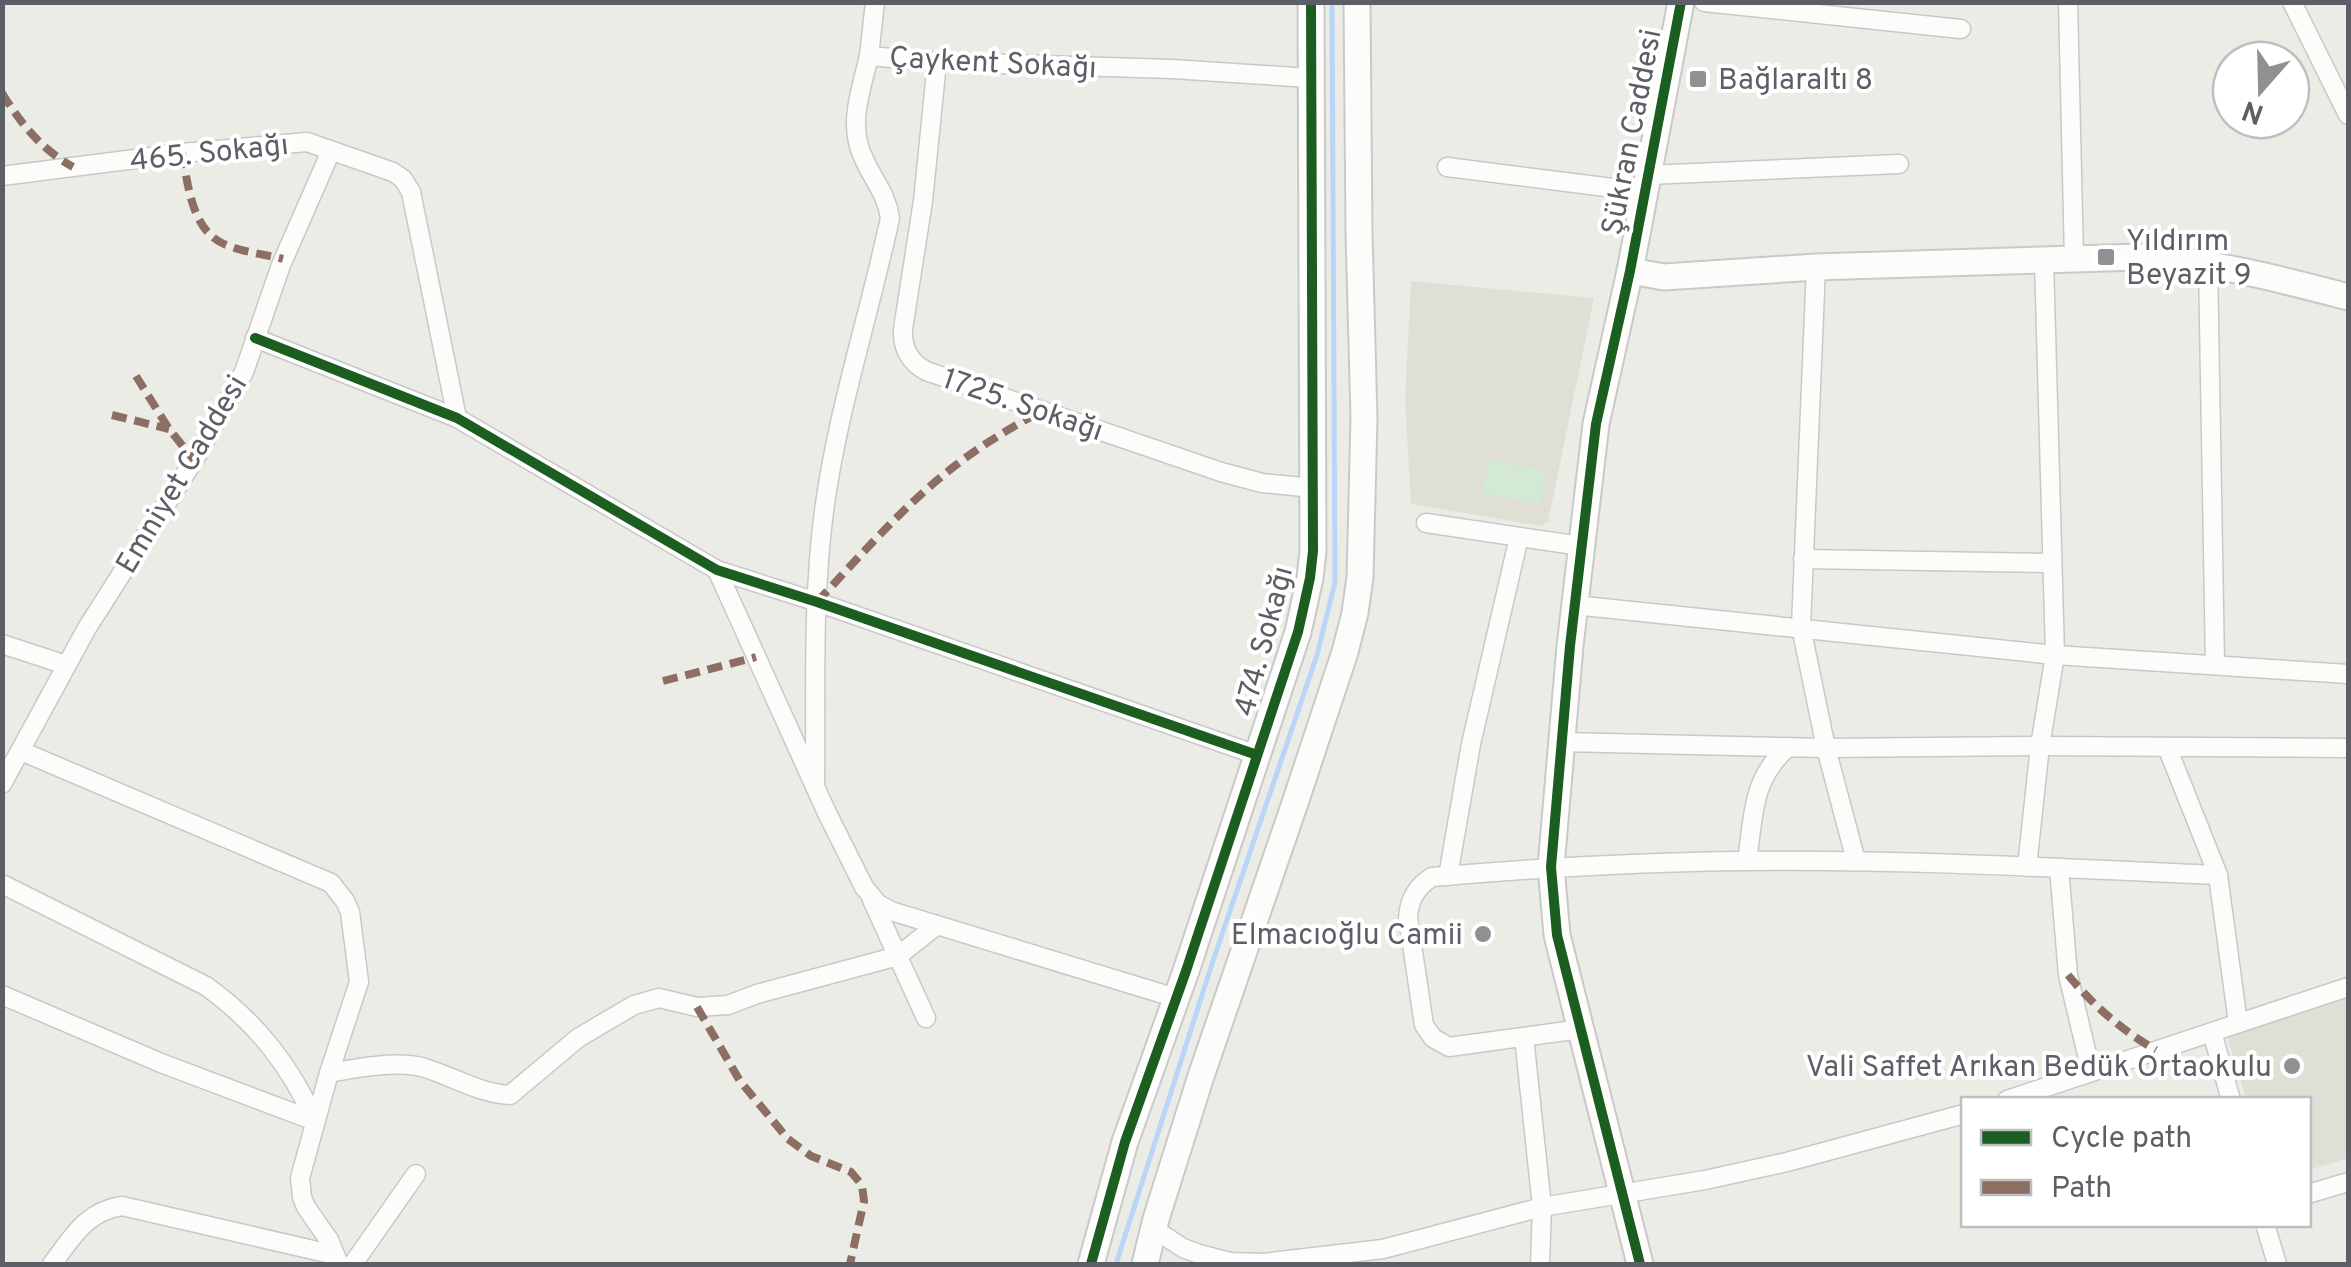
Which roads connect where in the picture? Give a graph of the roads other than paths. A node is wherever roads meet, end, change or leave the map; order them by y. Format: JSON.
{"nodes":[{"id":1,"x":875,"y":2,"type":"edge"},
{"id":2,"x":1310,"y":2,"type":"edge"},
{"id":3,"x":1357,"y":2,"type":"edge"},
{"id":4,"x":1681,"y":2,"type":"edge"},
{"id":5,"x":1704,"y":2,"type":"edge"},
{"id":6,"x":2068,"y":2,"type":"edge"},
{"id":7,"x":2292,"y":2,"type":"edge"},
{"id":8,"x":1961,"y":29,"type":"dead end"},
{"id":9,"x":869,"y":56,"type":"junction"},
{"id":10,"x":936,"y":62,"type":"junction"},
{"id":11,"x":1310,"y":78,"type":"junction"},
{"id":12,"x":2348,"y":114,"type":"edge"},
{"id":13,"x":331,"y":151,"type":"junction"},
{"id":14,"x":1899,"y":164,"type":"dead end"},
{"id":15,"x":1447,"y":167,"type":"dead end"},
{"id":16,"x":2,"y":176,"type":"edge"},
{"id":17,"x":1647,"y":183,"type":"junction"},
{"id":18,"x":2074,"y":259,"type":"junction"},
{"id":19,"x":2044,"y":260,"type":"junction"},
{"id":20,"x":2208,"y":263,"type":"junction"},
{"id":21,"x":1816,"y":267,"type":"junction"},
{"id":22,"x":1630,"y":271,"type":"junction"},
{"id":23,"x":2348,"y":296,"type":"edge"},
{"id":24,"x":256,"y":338,"type":"junction"},
{"id":25,"x":457,"y":418,"type":"junction"},
{"id":26,"x":1313,"y":488,"type":"junction"},
{"id":27,"x":1426,"y":523,"type":"dead end"},
{"id":28,"x":1519,"y":537,"type":"junction"},
{"id":29,"x":1581,"y":546,"type":"junction"},
{"id":30,"x":1803,"y":559,"type":"junction"},
{"id":31,"x":2052,"y":563,"type":"junction"},
{"id":32,"x":717,"y":570,"type":"junction"},
{"id":33,"x":817,"y":602,"type":"junction"},
{"id":34,"x":1574,"y":605,"type":"junction"},
{"id":35,"x":1801,"y":627,"type":"junction"},
{"id":36,"x":2,"y":644,"type":"edge"},
{"id":37,"x":2055,"y":654,"type":"junction"},
{"id":38,"x":66,"y":665,"type":"junction"},
{"id":39,"x":2216,"y":665,"type":"junction"},
{"id":40,"x":2348,"y":674,"type":"edge"},
{"id":41,"x":1562,"y":742,"type":"junction"},
{"id":42,"x":2040,"y":746,"type":"junction"},
{"id":43,"x":1788,"y":747,"type":"junction"},
{"id":44,"x":2166,"y":747,"type":"junction"},
{"id":45,"x":1826,"y":748,"type":"junction"},
{"id":46,"x":2346,"y":748,"type":"dead end"},
{"id":47,"x":21,"y":750,"type":"junction"},
{"id":48,"x":1256,"y":755,"type":"junction"},
{"id":49,"x":3,"y":780,"type":"edge"},
{"id":50,"x":815,"y":787,"type":"junction"},
{"id":51,"x":1748,"y":860,"type":"junction"},
{"id":52,"x":1856,"y":862,"type":"junction"},
{"id":53,"x":1551,"y":867,"type":"junction"},
{"id":54,"x":2027,"y":867,"type":"junction"},
{"id":55,"x":2059,"y":868,"type":"junction"},
{"id":56,"x":2218,"y":875,"type":"junction"},
{"id":57,"x":1448,"y":876,"type":"junction"},
{"id":58,"x":2,"y":884,"type":"edge"},
{"id":59,"x":870,"y":896,"type":"junction"},
{"id":60,"x":937,"y":924,"type":"junction"},
{"id":61,"x":898,"y":956,"type":"junction"},
{"id":62,"x":2348,"y":987,"type":"edge"},
{"id":63,"x":2,"y":995,"type":"edge"},
{"id":64,"x":1176,"y":998,"type":"junction"},
{"id":65,"x":926,"y":1018,"type":"dead end"},
{"id":66,"x":2238,"y":1024,"type":"junction"},
{"id":67,"x":1582,"y":1029,"type":"junction"},
{"id":68,"x":2212,"y":1032,"type":"junction"},
{"id":69,"x":1524,"y":1037,"type":"junction"},
{"id":70,"x":2092,"y":1071,"type":"junction"},
{"id":71,"x":329,"y":1074,"type":"junction"},
{"id":72,"x":2016,"y":1097,"type":"edge"},
{"id":73,"x":2230,"y":1097,"type":"edge"},
{"id":74,"x":1961,"y":1115,"type":"edge"},
{"id":75,"x":315,"y":1121,"type":"junction"},
{"id":76,"x":416,"y":1174,"type":"dead end"},
{"id":77,"x":2348,"y":1182,"type":"edge"},
{"id":78,"x":2311,"y":1193,"type":"edge"},
{"id":79,"x":1623,"y":1194,"type":"junction"},
{"id":80,"x":1542,"y":1207,"type":"junction"},
{"id":81,"x":2266,"y":1227,"type":"edge"},
{"id":82,"x":1154,"y":1228,"type":"junction"},
{"id":83,"x":1385,"y":1257,"type":"edge"},
{"id":84,"x":337,"y":1260,"type":"edge"},
{"id":85,"x":52,"y":1264,"type":"edge"},
{"id":86,"x":353,"y":1264,"type":"edge"},
{"id":87,"x":1091,"y":1264,"type":"edge"},
{"id":88,"x":1145,"y":1264,"type":"edge"},
{"id":89,"x":1540,"y":1264,"type":"edge"},
{"id":90,"x":1640,"y":1264,"type":"edge"},
{"id":91,"x":2276,"y":1264,"type":"edge"}],
"edges":[{"from":1,"to":9,"type":"street","name":"Çaykent Sokağı"},
{"from":2,"to":11,"type":"street","name":"474. Sokağı"},
{"from":3,"to":82,"type":"street"},
{"from":4,"to":17,"type":"street","name":"Şükran Caddesi"},
{"from":5,"to":8,"type":"street"},
{"from":6,"to":18,"type":"street"},
{"from":7,"to":12,"type":"street"},
{"from":9,"to":10,"type":"street","name":"Çaykent Sokağı"},
{"from":9,"to":33,"type":"street"},
{"from":10,"to":11,"type":"street","name":"Çaykent Sokağı"},
{"from":10,"to":26,"type":"street","name":"1725. Sokağı"},
{"from":11,"to":26,"type":"street","name":"474. Sokağı"},
{"from":13,"to":16,"type":"street","name":"465. Sokağı"},
{"from":13,"to":24,"type":"street","name":"Emniyet Caddesi"},
{"from":13,"to":25,"type":"street","name":"465. Sokağı"},
{"from":14,"to":17,"type":"street"},
{"from":15,"to":17,"type":"street"},
{"from":17,"to":22,"type":"street","name":"Şükran Caddesi"},
{"from":18,"to":19,"type":"street","name":"Şükran Caddesi"},
{"from":18,"to":20,"type":"street","name":"Şükran Caddesi"},
{"from":19,"to":21,"type":"street","name":"Şükran Caddesi"},
{"from":19,"to":31,"type":"street"},
{"from":20,"to":23,"type":"street","name":"Şükran Caddesi"},
{"from":20,"to":39,"type":"street"},
{"from":21,"to":22,"type":"street","name":"Şükran Caddesi"},
{"from":21,"to":30,"type":"street"},
{"from":22,"to":29,"type":"street"},
{"from":24,"to":25,"type":"street"},
{"from":24,"to":38,"type":"street","name":"Emniyet Caddesi"},
{"from":25,"to":32,"type":"street"},
{"from":26,"to":48,"type":"street","name":"474. Sokağı"},
{"from":27,"to":28,"type":"street"},
{"from":28,"to":29,"type":"street"},
{"from":28,"to":57,"type":"street"},
{"from":29,"to":34,"type":"street"},
{"from":30,"to":31,"type":"street"},
{"from":30,"to":35,"type":"street"},
{"from":31,"to":37,"type":"street"},
{"from":32,"to":33,"type":"street"},
{"from":32,"to":50,"type":"street"},
{"from":33,"to":48,"type":"street"},
{"from":33,"to":50,"type":"street"},
{"from":34,"to":35,"type":"street"},
{"from":34,"to":41,"type":"street"},
{"from":35,"to":37,"type":"street"},
{"from":35,"to":45,"type":"street"},
{"from":36,"to":38,"type":"street"},
{"from":37,"to":39,"type":"street"},
{"from":37,"to":42,"type":"street"},
{"from":38,"to":47,"type":"street","name":"Emniyet Caddesi"},
{"from":39,"to":40,"type":"street"},
{"from":41,"to":43,"type":"street"},
{"from":41,"to":53,"type":"street"},
{"from":42,"to":44,"type":"street"},
{"from":42,"to":45,"type":"street"},
{"from":42,"to":54,"type":"street"},
{"from":43,"to":45,"type":"street"},
{"from":43,"to":51,"type":"street"},
{"from":44,"to":46,"type":"street"},
{"from":44,"to":56,"type":"street"},
{"from":45,"to":52,"type":"street"},
{"from":47,"to":49,"type":"street","name":"Emniyet Caddesi"},
{"from":47,"to":71,"type":"street"},
{"from":48,"to":64,"type":"street","name":"474. Sokağı"},
{"from":50,"to":59,"type":"street"},
{"from":51,"to":52,"type":"street"},
{"from":51,"to":53,"type":"street"},
{"from":52,"to":54,"type":"street"},
{"from":53,"to":57,"type":"street"},
{"from":53,"to":67,"type":"street"},
{"from":54,"to":55,"type":"street"},
{"from":55,"to":56,"type":"street"},
{"from":55,"to":70,"type":"street"},
{"from":56,"to":66,"type":"street"},
{"from":57,"to":69,"type":"street"},
{"from":58,"to":75,"type":"street"},
{"from":59,"to":60,"type":"street"},
{"from":59,"to":61,"type":"street"},
{"from":60,"to":61,"type":"street"},
{"from":60,"to":64,"type":"street"},
{"from":61,"to":65,"type":"street"},
{"from":61,"to":71,"type":"street"},
{"from":62,"to":66,"type":"street"},
{"from":63,"to":75,"type":"street"},
{"from":64,"to":87,"type":"street","name":"474. Sokağı"},
{"from":66,"to":68,"type":"street"},
{"from":67,"to":69,"type":"street"},
{"from":67,"to":79,"type":"street"},
{"from":68,"to":70,"type":"street"},
{"from":68,"to":73,"type":"street"},
{"from":69,"to":80,"type":"street"},
{"from":70,"to":72,"type":"street"},
{"from":71,"to":75,"type":"street"},
{"from":74,"to":79,"type":"street"},
{"from":75,"to":84,"type":"street"},
{"from":76,"to":86,"type":"street"},
{"from":77,"to":78,"type":"street"},
{"from":79,"to":80,"type":"street"},
{"from":79,"to":90,"type":"street"},
{"from":80,"to":83,"type":"street"},
{"from":80,"to":89,"type":"street"},
{"from":81,"to":91,"type":"street"},
{"from":82,"to":83,"type":"street"},
{"from":82,"to":88,"type":"street"},
{"from":84,"to":85,"type":"street"}]}
